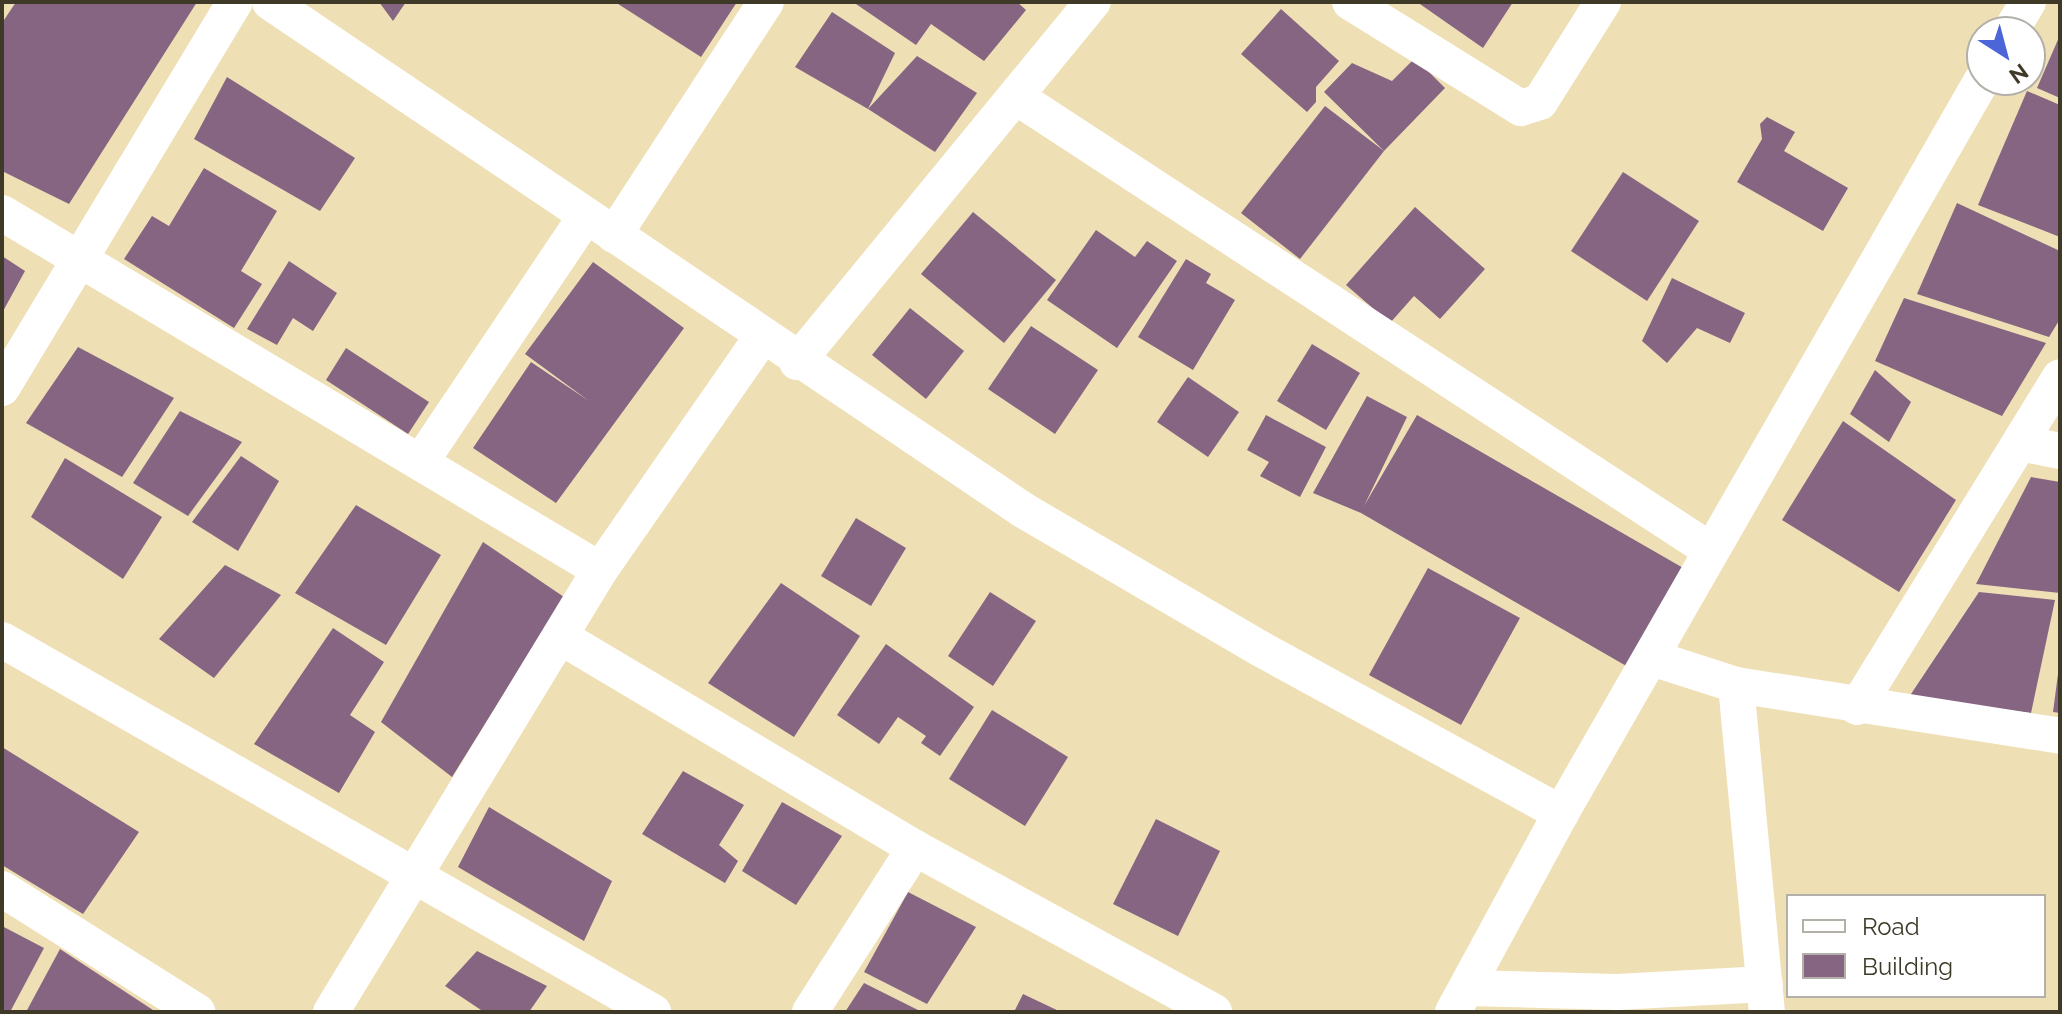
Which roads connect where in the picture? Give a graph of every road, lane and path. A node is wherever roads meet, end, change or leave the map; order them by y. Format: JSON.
{"nodes":[{"id":1,"x":235,"y":2,"type":"edge"},
{"id":2,"x":270,"y":2,"type":"edge"},
{"id":3,"x":766,"y":2,"type":"edge"},
{"id":4,"x":1093,"y":2,"type":"edge"},
{"id":5,"x":1350,"y":2,"type":"edge"},
{"id":6,"x":1603,"y":2,"type":"edge"},
{"id":7,"x":1973,"y":96,"type":"edge"},
{"id":8,"x":1018,"y":98,"type":"junction"},
{"id":9,"x":2,"y":213,"type":"edge"},
{"id":10,"x":600,"y":226,"type":"junction"},
{"id":11,"x":79,"y":261,"type":"junction"},
{"id":12,"x":762,"y":337,"type":"junction"},
{"id":13,"x":797,"y":362,"type":"junction"},
{"id":14,"x":2060,"y":377,"type":"edge"},
{"id":15,"x":2,"y":388,"type":"edge"},
{"id":16,"x":2020,"y":443,"type":"junction"},
{"id":17,"x":2060,"y":451,"type":"edge"},
{"id":18,"x":422,"y":460,"type":"junction"},
{"id":19,"x":1710,"y":550,"type":"junction"},
{"id":20,"x":600,"y":570,"type":"junction"},
{"id":21,"x":561,"y":637,"type":"junction"},
{"id":22,"x":2,"y":640,"type":"edge"},
{"id":23,"x":1652,"y":658,"type":"junction"},
{"id":24,"x":1736,"y":685,"type":"junction"},
{"id":25,"x":1857,"y":707,"type":"junction"},
{"id":26,"x":2060,"y":736,"type":"edge"},
{"id":27,"x":1561,"y":813,"type":"junction"},
{"id":28,"x":915,"y":848,"type":"junction"},
{"id":29,"x":412,"y":877,"type":"junction"},
{"id":30,"x":2,"y":889,"type":"edge"},
{"id":31,"x":1766,"y":998,"type":"edge"},
{"id":32,"x":1460,"y":1000,"type":"edge"},
{"id":33,"x":197,"y":1012,"type":"edge"},
{"id":34,"x":331,"y":1012,"type":"edge"},
{"id":35,"x":653,"y":1012,"type":"edge"},
{"id":36,"x":810,"y":1012,"type":"edge"},
{"id":37,"x":1214,"y":1012,"type":"edge"}],
"edges":[{"from":1,"to":11,"type":"street"},
{"from":2,"to":10,"type":"street"},
{"from":3,"to":10,"type":"street"},
{"from":4,"to":8,"type":"street"},
{"from":5,"to":6,"type":"street"},
{"from":7,"to":19,"type":"street"},
{"from":8,"to":13,"type":"street"},
{"from":8,"to":19,"type":"street"},
{"from":9,"to":11,"type":"street"},
{"from":10,"to":12,"type":"street"},
{"from":10,"to":18,"type":"street"},
{"from":11,"to":15,"type":"street"},
{"from":11,"to":18,"type":"street"},
{"from":12,"to":13,"type":"street"},
{"from":12,"to":20,"type":"street"},
{"from":13,"to":27,"type":"street"},
{"from":14,"to":16,"type":"street"},
{"from":16,"to":17,"type":"street"},
{"from":16,"to":25,"type":"street"},
{"from":18,"to":20,"type":"street"},
{"from":19,"to":23,"type":"street"},
{"from":20,"to":21,"type":"street"},
{"from":21,"to":28,"type":"street"},
{"from":21,"to":29,"type":"street"},
{"from":22,"to":29,"type":"street"},
{"from":23,"to":24,"type":"street"},
{"from":23,"to":27,"type":"street"},
{"from":24,"to":25,"type":"street"},
{"from":24,"to":31,"type":"street"},
{"from":25,"to":26,"type":"street"},
{"from":27,"to":32,"type":"street"},
{"from":28,"to":36,"type":"street"},
{"from":28,"to":37,"type":"street"},
{"from":29,"to":34,"type":"street"},
{"from":29,"to":35,"type":"street"},
{"from":30,"to":33,"type":"street"},
{"from":31,"to":32,"type":"street"}]}
